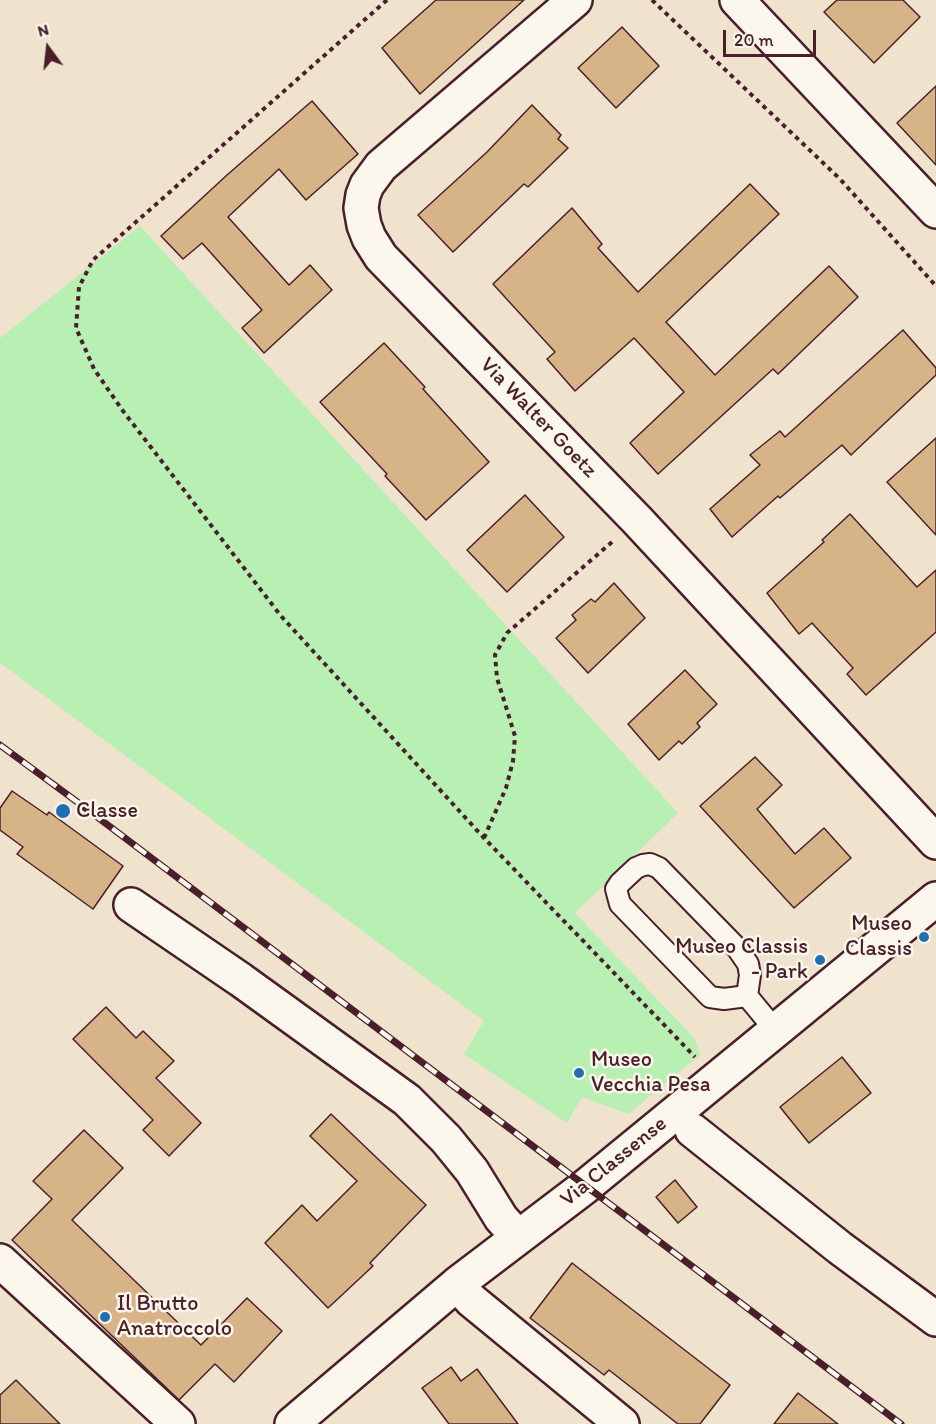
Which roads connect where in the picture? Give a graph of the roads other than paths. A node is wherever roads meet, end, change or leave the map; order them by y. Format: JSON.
{"nodes":[{"id":1,"x":575,"y":0,"type":"edge"},
{"id":2,"x":756,"y":7,"type":"edge"},
{"id":3,"x":936,"y":212,"type":"edge"},
{"id":4,"x":936,"y":842,"type":"edge"},
{"id":5,"x":936,"y":899,"type":"edge"},
{"id":6,"x":131,"y":904,"type":"dead end"},
{"id":7,"x":747,"y":996,"type":"junction"},
{"id":8,"x":776,"y":1031,"type":"junction"},
{"id":9,"x":692,"y":1130,"type":"dead end"},
{"id":10,"x":518,"y":1237,"type":"junction"},
{"id":11,"x":0,"y":1261,"type":"edge"},
{"id":12,"x":457,"y":1284,"type":"junction"},
{"id":13,"x":936,"y":1319,"type":"edge"},
{"id":14,"x":178,"y":1424,"type":"edge"},
{"id":15,"x":292,"y":1424,"type":"edge"},
{"id":16,"x":622,"y":1424,"type":"edge"}],
"edges":[{"from":1,"to":4,"type":"street","name":"Via Walter Goetz"},
{"from":2,"to":3,"type":"street"},
{"from":5,"to":8,"type":"street","name":"Via Classense"},
{"from":6,"to":10,"type":"street"},
{"from":7,"to":7,"type":"lane"},
{"from":7,"to":8,"type":"lane"},
{"from":8,"to":10,"type":"street","name":"Via Classense"},
{"from":9,"to":13,"type":"street"},
{"from":10,"to":12,"type":"street","name":"Via Classense"},
{"from":11,"to":14,"type":"street"},
{"from":12,"to":15,"type":"street","name":"Via Classense"},
{"from":12,"to":16,"type":"street"}]}
